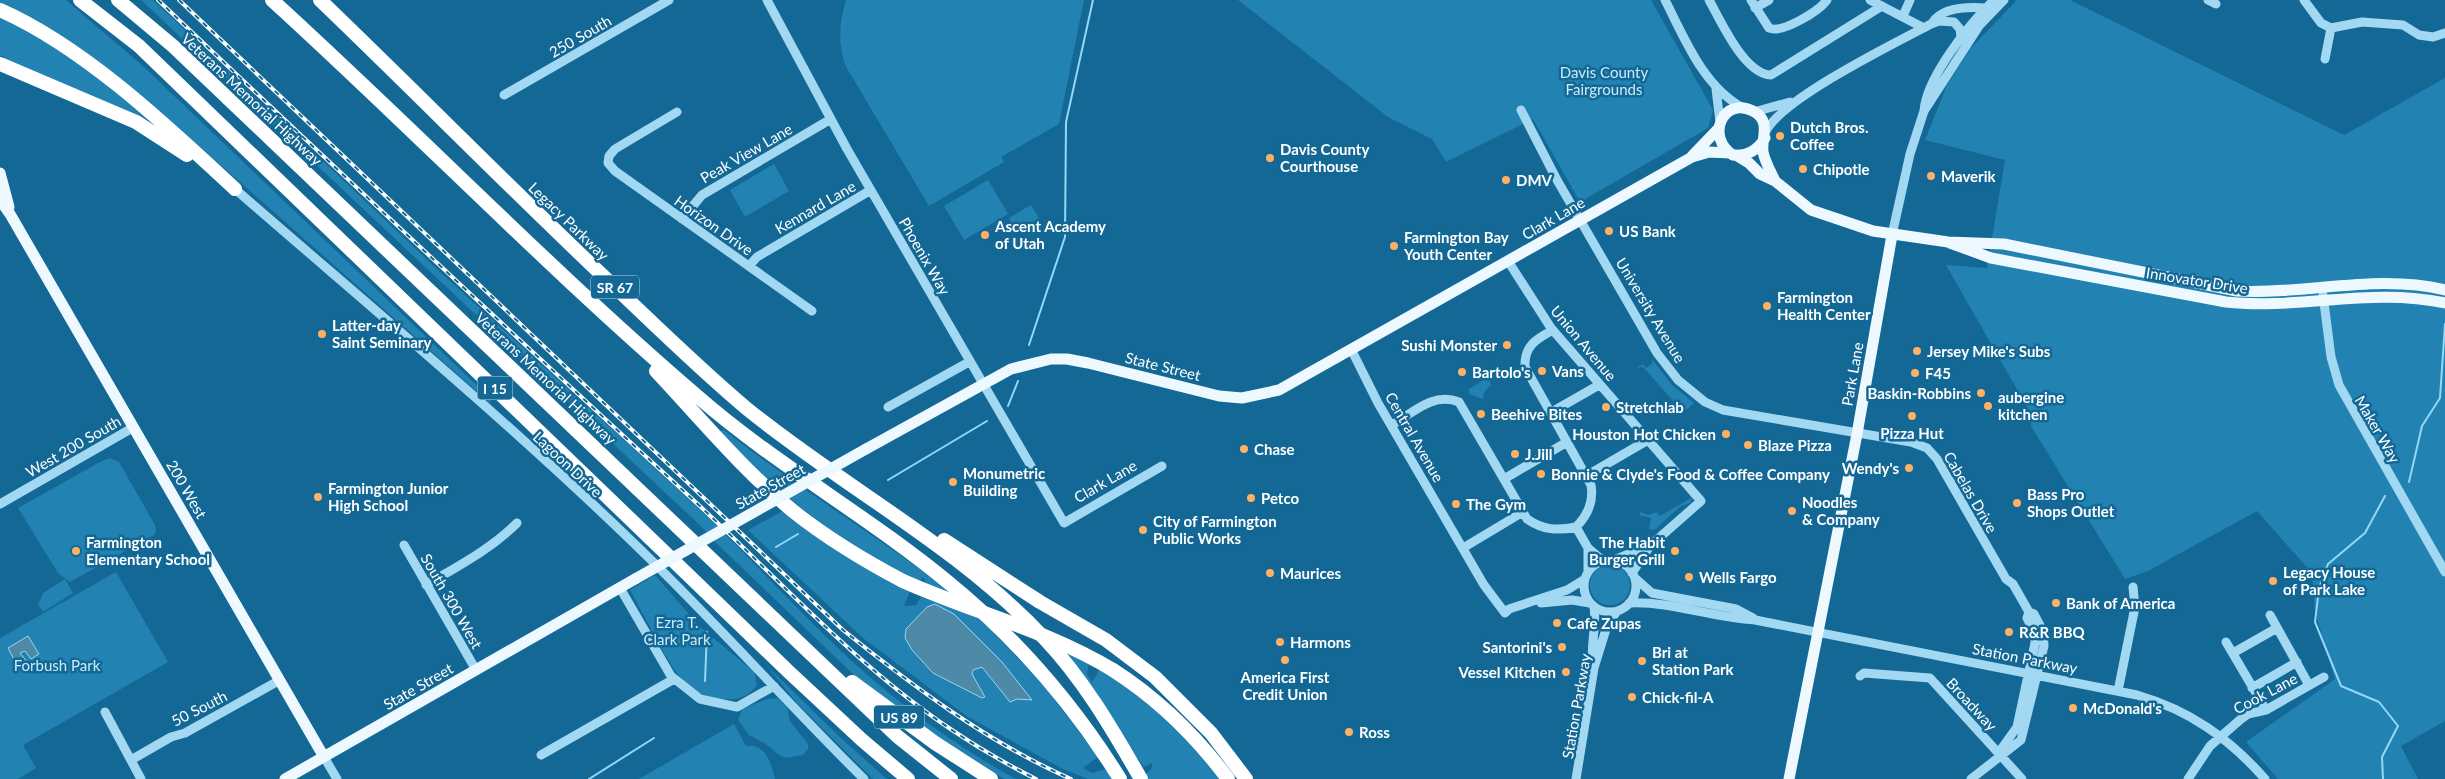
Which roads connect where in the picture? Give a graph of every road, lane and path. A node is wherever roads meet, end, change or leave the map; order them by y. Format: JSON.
{"nodes":[{"id":1,"x":80,"y":0,"type":"edge"},
{"id":2,"x":118,"y":0,"type":"edge"},
{"id":3,"x":272,"y":0,"type":"edge"},
{"id":4,"x":320,"y":0,"type":"edge"},
{"id":5,"x":669,"y":0,"type":"edge"},
{"id":6,"x":768,"y":0,"type":"edge"},
{"id":7,"x":1665,"y":0,"type":"edge"},
{"id":8,"x":1709,"y":0,"type":"edge"},
{"id":9,"x":1769,"y":0,"type":"edge"},
{"id":10,"x":1827,"y":0,"type":"edge"},
{"id":11,"x":1870,"y":0,"type":"edge"},
{"id":12,"x":1910,"y":0,"type":"edge"},
{"id":13,"x":1994,"y":0,"type":"edge"},
{"id":14,"x":2004,"y":0,"type":"edge"},
{"id":15,"x":2304,"y":0,"type":"edge"},
{"id":16,"x":1753,"y":4,"type":"edge"},
{"id":17,"x":1882,"y":6,"type":"junction"},
{"id":18,"x":1986,"y":8,"type":"junction"},
{"id":19,"x":0,"y":10,"type":"edge"},
{"id":20,"x":1903,"y":16,"type":"junction"},
{"id":21,"x":1928,"y":26,"type":"junction"},
{"id":22,"x":2331,"y":28,"type":"junction"},
{"id":23,"x":2445,"y":34,"type":"edge"},
{"id":24,"x":1961,"y":38,"type":"junction"},
{"id":25,"x":2325,"y":59,"type":"dead end"},
{"id":26,"x":4,"y":66,"type":"edge"},
{"id":27,"x":1716,"y":88,"type":"junction"},
{"id":28,"x":504,"y":95,"type":"dead end"},
{"id":29,"x":1795,"y":101,"type":"junction"},
{"id":30,"x":1743,"y":108,"type":"junction"},
{"id":31,"x":1521,"y":110,"type":"dead end"},
{"id":32,"x":1924,"y":111,"type":"junction"},
{"id":33,"x":677,"y":112,"type":"dead end"},
{"id":34,"x":1754,"y":112,"type":"junction"},
{"id":35,"x":831,"y":120,"type":"junction"},
{"id":36,"x":1719,"y":125,"type":"junction"},
{"id":37,"x":1765,"y":134,"type":"junction"},
{"id":38,"x":1733,"y":154,"type":"junction"},
{"id":39,"x":1692,"y":157,"type":"junction"},
{"id":40,"x":0,"y":173,"type":"edge"},
{"id":41,"x":1774,"y":181,"type":"junction"},
{"id":42,"x":235,"y":189,"type":"junction"},
{"id":43,"x":871,"y":190,"type":"junction"},
{"id":44,"x":0,"y":200,"type":"edge"},
{"id":45,"x":10,"y":214,"type":"junction"},
{"id":46,"x":682,"y":218,"type":"junction"},
{"id":47,"x":1581,"y":219,"type":"junction"},
{"id":48,"x":1892,"y":234,"type":"junction"},
{"id":49,"x":1948,"y":242,"type":"junction"},
{"id":50,"x":1508,"y":261,"type":"junction"},
{"id":51,"x":749,"y":266,"type":"junction"},
{"id":52,"x":2322,"y":287,"type":"junction"},
{"id":53,"x":2445,"y":290,"type":"edge"},
{"id":54,"x":2324,"y":300,"type":"junction"},
{"id":55,"x":2445,"y":303,"type":"edge"},
{"id":56,"x":598,"y":308,"type":"junction"},
{"id":57,"x":812,"y":311,"type":"dead end"},
{"id":58,"x":1553,"y":330,"type":"junction"},
{"id":59,"x":1352,"y":350,"type":"junction"},
{"id":60,"x":969,"y":362,"type":"junction"},
{"id":61,"x":1301,"y":380,"type":"joint"},
{"id":62,"x":982,"y":384,"type":"junction"},
{"id":63,"x":1600,"y":385,"type":"junction"},
{"id":64,"x":888,"y":407,"type":"dead end"},
{"id":65,"x":1550,"y":413,"type":"junction"},
{"id":66,"x":1392,"y":425,"type":"junction"},
{"id":67,"x":134,"y":427,"type":"junction"},
{"id":68,"x":1857,"y":434,"type":"junction"},
{"id":69,"x":1648,"y":440,"type":"junction"},
{"id":70,"x":1566,"y":442,"type":"junction"},
{"id":71,"x":1162,"y":466,"type":"dead end"},
{"id":72,"x":831,"y":470,"type":"junction"},
{"id":73,"x":1586,"y":476,"type":"junction"},
{"id":74,"x":1504,"y":479,"type":"junction"},
{"id":75,"x":0,"y":504,"type":"edge"},
{"id":76,"x":1523,"y":512,"type":"junction"},
{"id":77,"x":517,"y":522,"type":"dead end"},
{"id":78,"x":1064,"y":523,"type":"joint"},
{"id":79,"x":1576,"y":527,"type":"junction"},
{"id":80,"x":1651,"y":545,"type":"junction"},
{"id":81,"x":404,"y":546,"type":"dead end"},
{"id":82,"x":1463,"y":548,"type":"junction"},
{"id":83,"x":1588,"y":548,"type":"junction"},
{"id":84,"x":1614,"y":560,"type":"junction"},
{"id":85,"x":1603,"y":561,"type":"junction"},
{"id":86,"x":2445,"y":572,"type":"edge"},
{"id":87,"x":1586,"y":575,"type":"junction"},
{"id":88,"x":1634,"y":576,"type":"junction"},
{"id":89,"x":426,"y":585,"type":"junction"},
{"id":90,"x":2133,"y":587,"type":"dead end"},
{"id":91,"x":620,"y":588,"type":"junction"},
{"id":92,"x":1531,"y":603,"type":"junction"},
{"id":93,"x":1628,"y":603,"type":"junction"},
{"id":94,"x":1592,"y":605,"type":"junction"},
{"id":95,"x":1617,"y":611,"type":"junction"},
{"id":96,"x":2270,"y":615,"type":"dead end"},
{"id":97,"x":1755,"y":620,"type":"junction"},
{"id":98,"x":2277,"y":628,"type":"junction"},
{"id":99,"x":1819,"y":632,"type":"junction"},
{"id":100,"x":2226,"y":642,"type":"dead end"},
{"id":101,"x":808,"y":651,"type":"junction"},
{"id":102,"x":2233,"y":653,"type":"junction"},
{"id":103,"x":2297,"y":662,"type":"junction"},
{"id":104,"x":1594,"y":668,"type":"junction"},
{"id":105,"x":476,"y":670,"type":"junction"},
{"id":106,"x":2033,"y":674,"type":"junction"},
{"id":107,"x":1860,"y":676,"type":"dead end"},
{"id":108,"x":2324,"y":677,"type":"dead end"},
{"id":109,"x":674,"y":679,"type":"junction"},
{"id":110,"x":280,"y":680,"type":"junction"},
{"id":111,"x":2310,"y":685,"type":"junction"},
{"id":112,"x":774,"y":686,"type":"junction"},
{"id":113,"x":2252,"y":688,"type":"junction"},
{"id":114,"x":2118,"y":691,"type":"junction"},
{"id":115,"x":2266,"y":710,"type":"junction"},
{"id":116,"x":105,"y":712,"type":"dead end"},
{"id":117,"x":2222,"y":736,"type":"junction"},
{"id":118,"x":2000,"y":754,"type":"junction"},
{"id":119,"x":542,"y":755,"type":"dead end"},
{"id":120,"x":324,"y":757,"type":"junction"},
{"id":121,"x":131,"y":760,"type":"junction"},
{"id":122,"x":1138,"y":774,"type":"edge"},
{"id":123,"x":141,"y":779,"type":"edge"},
{"id":124,"x":285,"y":779,"type":"edge"},
{"id":125,"x":337,"y":779,"type":"edge"},
{"id":126,"x":864,"y":779,"type":"edge"},
{"id":127,"x":908,"y":779,"type":"edge"},
{"id":128,"x":951,"y":779,"type":"edge"},
{"id":129,"x":991,"y":779,"type":"edge"},
{"id":130,"x":1120,"y":779,"type":"edge"},
{"id":131,"x":1228,"y":779,"type":"edge"},
{"id":132,"x":1246,"y":779,"type":"edge"},
{"id":133,"x":1576,"y":779,"type":"edge"},
{"id":134,"x":1789,"y":779,"type":"edge"},
{"id":135,"x":1971,"y":779,"type":"edge"},
{"id":136,"x":2022,"y":779,"type":"edge"},
{"id":137,"x":2188,"y":779,"type":"edge"},
{"id":138,"x":2265,"y":779,"type":"edge"}],
"edges":[{"from":1,"to":127,"type":"highway","number":"I 15"},
{"from":2,"to":101,"type":"highway","name":"Veterans Memorial Highway","number":"I 15"},
{"from":3,"to":56,"type":"highway","number":"SR 67"},
{"from":4,"to":72,"type":"highway","name":"Legacy Parkway","number":"SR 67"},
{"from":5,"to":28,"type":"street","name":"250 South"},
{"from":6,"to":35,"type":"street","name":"Phoenix Way"},
{"from":7,"to":27,"type":"street"},
{"from":8,"to":17,"type":"street"},
{"from":9,"to":16,"type":"street"},
{"from":10,"to":16,"type":"street"},
{"from":11,"to":17,"type":"street"},
{"from":12,"to":20,"type":"street"},
{"from":13,"to":18,"type":"street"},
{"from":14,"to":32,"type":"street","name":"Park Lane"},
{"from":15,"to":22,"type":"street"},
{"from":17,"to":20,"type":"street"},
{"from":18,"to":21,"type":"street"},
{"from":18,"to":24,"type":"street"},
{"from":19,"to":42,"type":"highway"},
{"from":20,"to":21,"type":"street"},
{"from":21,"to":24,"type":"street"},
{"from":21,"to":29,"type":"street"},
{"from":22,"to":23,"type":"street"},
{"from":22,"to":25,"type":"street"},
{"from":24,"to":32,"type":"street"},
{"from":26,"to":42,"type":"highway"},
{"from":27,"to":30,"type":"street"},
{"from":27,"to":36,"type":"street"},
{"from":29,"to":34,"type":"street"},
{"from":29,"to":37,"type":"street"},
{"from":30,"to":34,"type":"main road"},
{"from":30,"to":36,"type":"main road"},
{"from":31,"to":47,"type":"street","name":"University Avenue"},
{"from":32,"to":48,"type":"street","name":"Park Lane"},
{"from":33,"to":46,"type":"street","name":"Horizon Drive"},
{"from":34,"to":37,"type":"main road"},
{"from":35,"to":43,"type":"street","name":"Phoenix Way"},
{"from":35,"to":46,"type":"street","name":"Peak View Lane"},
{"from":36,"to":38,"type":"main road"},
{"from":36,"to":39,"type":"main road","name":"Clark Lane"},
{"from":37,"to":38,"type":"main road"},
{"from":37,"to":41,"type":"main road"},
{"from":38,"to":39,"type":"main road","name":"Clark Lane"},
{"from":38,"to":41,"type":"main road","name":"Innovator Drive"},
{"from":39,"to":47,"type":"main road","name":"Clark Lane"},
{"from":40,"to":45,"type":"main road"},
{"from":41,"to":48,"type":"main road","name":"Innovator Drive"},
{"from":42,"to":112,"type":"street","name":"Lagoon Drive"},
{"from":43,"to":51,"type":"street","name":"Kennard Lane"},
{"from":43,"to":60,"type":"street","name":"Phoenix Way"},
{"from":44,"to":45,"type":"main road"},
{"from":45,"to":67,"type":"main road","name":"200 West"},
{"from":46,"to":51,"type":"street","name":"Horizon Drive"},
{"from":47,"to":50,"type":"main road","name":"Clark Lane"},
{"from":47,"to":68,"type":"street","name":"University Avenue"},
{"from":48,"to":49,"type":"main road","name":"Innovator Drive"},
{"from":48,"to":68,"type":"main road","name":"Park Lane"},
{"from":49,"to":52,"type":"main road","name":"Innovator Drive"},
{"from":49,"to":54,"type":"main road","name":"Innovator Drive"},
{"from":50,"to":58,"type":"street","name":"Union Avenue"},
{"from":50,"to":59,"type":"main road","name":"Clark Lane"},
{"from":51,"to":57,"type":"street","name":"Horizon Drive"},
{"from":52,"to":53,"type":"main road","name":"Innovator Drive"},
{"from":52,"to":54,"type":"street","name":"Maker Way"},
{"from":54,"to":55,"type":"main road","name":"Innovator Drive"},
{"from":54,"to":86,"type":"street","name":"Maker Way"},
{"from":56,"to":130,"type":"highway"},
{"from":56,"to":131,"type":"highway","bridge":true},
{"from":58,"to":63,"type":"street","name":"Union Avenue"},
{"from":58,"to":65,"type":"street"},
{"from":59,"to":61,"type":"main road","name":"Clark Lane"},
{"from":59,"to":66,"type":"street","name":"Central Avenue"},
{"from":60,"to":62,"type":"street","name":"Phoenix Way"},
{"from":60,"to":64,"type":"street"},
{"from":61,"to":62,"type":"main road","name":"State Street"},
{"from":62,"to":78,"type":"street","name":"Phoenix Way"},
{"from":62,"to":91,"type":"main road","name":"State Street","bridge":true},
{"from":63,"to":65,"type":"street"},
{"from":63,"to":69,"type":"street","name":"Union Avenue"},
{"from":65,"to":70,"type":"street"},
{"from":66,"to":74,"type":"street"},
{"from":66,"to":82,"type":"street","name":"Central Avenue"},
{"from":67,"to":75,"type":"street","name":"West 200 South"},
{"from":67,"to":110,"type":"main road","name":"200 West"},
{"from":68,"to":99,"type":"main road","name":"Park Lane"},
{"from":68,"to":106,"type":"street","name":"Cabelas Drive"},
{"from":69,"to":73,"type":"street"},
{"from":69,"to":80,"type":"street","name":"Union Avenue"},
{"from":70,"to":73,"type":"street"},
{"from":70,"to":74,"type":"street"},
{"from":71,"to":78,"type":"street","name":"Clark Lane"},
{"from":72,"to":122,"type":"highway"},
{"from":72,"to":132,"type":"highway"},
{"from":73,"to":79,"type":"street"},
{"from":74,"to":76,"type":"street"},
{"from":76,"to":79,"type":"street"},
{"from":76,"to":82,"type":"street"},
{"from":77,"to":89,"type":"street"},
{"from":79,"to":83,"type":"street"},
{"from":80,"to":84,"type":"street","name":"Union Avenue"},
{"from":80,"to":88,"type":"street","name":"Union Avenue"},
{"from":81,"to":89,"type":"street","name":"South 300 West"},
{"from":82,"to":92,"type":"street","name":"Central Avenue"},
{"from":83,"to":85,"type":"street"},
{"from":83,"to":87,"type":"street"},
{"from":84,"to":85,"type":"street"},
{"from":84,"to":88,"type":"street"},
{"from":85,"to":87,"type":"street"},
{"from":87,"to":92,"type":"street","name":"Central Avenue"},
{"from":87,"to":94,"type":"street"},
{"from":88,"to":93,"type":"street"},
{"from":88,"to":97,"type":"street","name":"Station Parkway"},
{"from":89,"to":105,"type":"street","name":"South 300 West"},
{"from":90,"to":114,"type":"street"},
{"from":91,"to":105,"type":"main road","name":"State Street"},
{"from":91,"to":109,"type":"street"},
{"from":92,"to":94,"type":"street","name":"Central Avenue"},
{"from":93,"to":95,"type":"street"},
{"from":93,"to":97,"type":"street","name":"Station Parkway"},
{"from":94,"to":95,"type":"street"},
{"from":94,"to":104,"type":"street"},
{"from":95,"to":104,"type":"street","name":"Station Parkway"},
{"from":96,"to":98,"type":"street"},
{"from":97,"to":99,"type":"street","name":"Station Parkway"},
{"from":98,"to":102,"type":"street"},
{"from":98,"to":103,"type":"street"},
{"from":99,"to":106,"type":"street","name":"Station Parkway"},
{"from":99,"to":134,"type":"main road","name":"Park Lane"},
{"from":100,"to":102,"type":"street"},
{"from":101,"to":128,"type":"highway","name":"Veterans Memorial Highway","number":"I 15"},
{"from":101,"to":129,"type":"highway","number":"US 89"},
{"from":102,"to":113,"type":"street"},
{"from":103,"to":111,"type":"street"},
{"from":103,"to":113,"type":"street"},
{"from":104,"to":133,"type":"street","name":"Station Parkway"},
{"from":105,"to":120,"type":"main road","name":"State Street"},
{"from":106,"to":114,"type":"street","name":"Station Parkway"},
{"from":106,"to":118,"type":"street","name":"Cabelas Drive"},
{"from":107,"to":118,"type":"street","name":"Broadway"},
{"from":108,"to":111,"type":"street","name":"Cook Lane"},
{"from":109,"to":112,"type":"street"},
{"from":109,"to":119,"type":"street"},
{"from":110,"to":120,"type":"main road","name":"200 West"},
{"from":110,"to":121,"type":"street","name":"50 South"},
{"from":111,"to":115,"type":"street","name":"Cook Lane"},
{"from":112,"to":126,"type":"street","name":"Lagoon Drive"},
{"from":113,"to":115,"type":"street"},
{"from":114,"to":117,"type":"street","name":"Station Parkway"},
{"from":115,"to":117,"type":"street","name":"Cook Lane"},
{"from":116,"to":121,"type":"street"},
{"from":117,"to":137,"type":"street","name":"Cook Lane"},
{"from":117,"to":138,"type":"street","name":"Station Parkway"},
{"from":118,"to":135,"type":"street","name":"Cabelas Drive"},
{"from":118,"to":136,"type":"street","name":"Broadway"},
{"from":120,"to":124,"type":"main road","name":"State Street"},
{"from":120,"to":125,"type":"street","name":"200 West"},
{"from":121,"to":123,"type":"street"}]}
